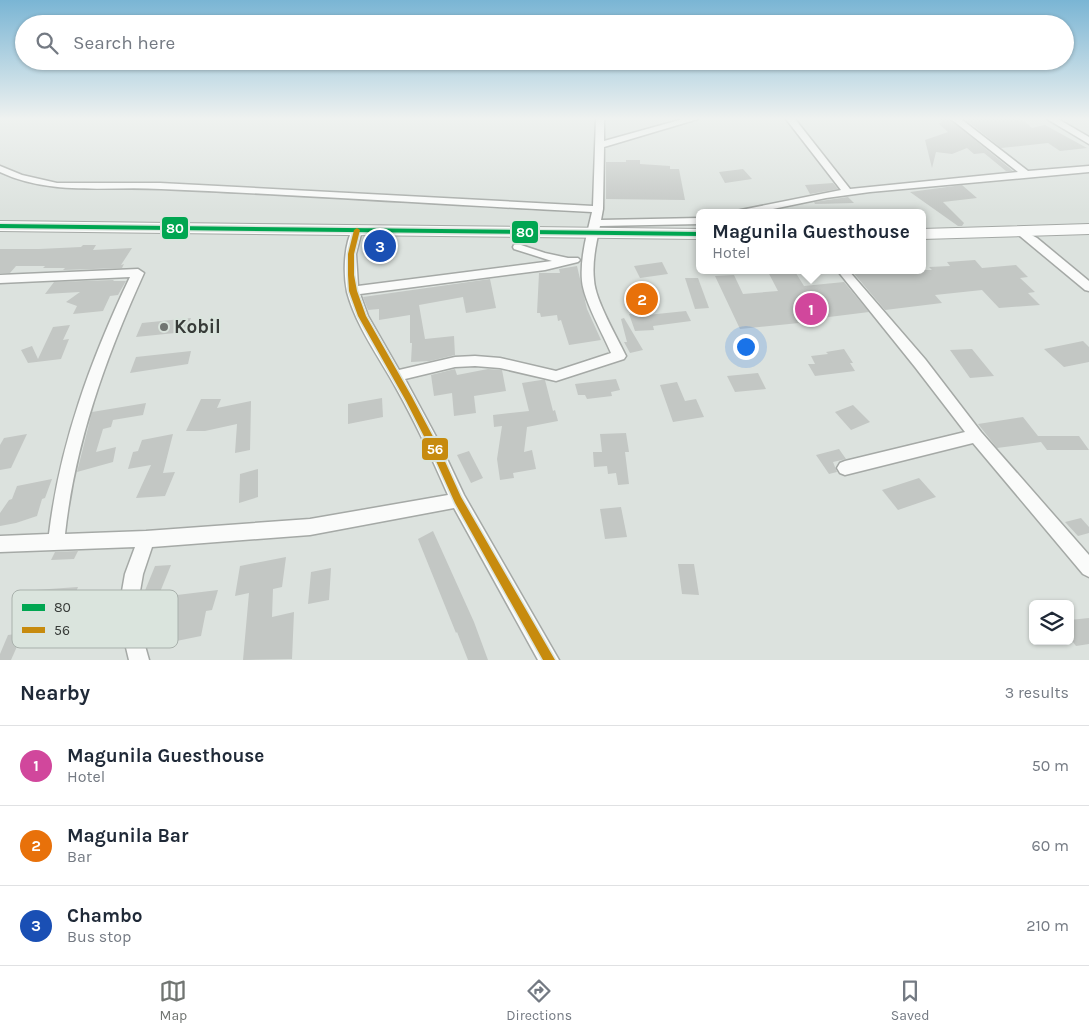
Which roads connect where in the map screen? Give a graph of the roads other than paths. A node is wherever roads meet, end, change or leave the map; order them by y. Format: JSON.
{"nodes":[{"id":1,"x":601,"y":150,"type":"edge"},
{"id":2,"x":814,"y":150,"type":"edge"},
{"id":3,"x":994,"y":150,"type":"edge"},
{"id":4,"x":0,"y":169,"type":"edge"},
{"id":5,"x":1089,"y":169,"type":"edge"},
{"id":6,"x":1027,"y":175,"type":"junction"},
{"id":7,"x":847,"y":191,"type":"junction"},
{"id":8,"x":598,"y":209,"type":"junction"},
{"id":9,"x":756,"y":209,"type":"edge"},
{"id":10,"x":696,"y":221,"type":"edge"},
{"id":11,"x":0,"y":226,"type":"edge"},
{"id":12,"x":595,"y":228,"type":"junction"},
{"id":13,"x":1089,"y":229,"type":"edge"},
{"id":14,"x":357,"y":230,"type":"junction"},
{"id":15,"x":1020,"y":232,"type":"junction"},
{"id":16,"x":696,"y":234,"type":"edge"},
{"id":17,"x":926,"y":234,"type":"edge"},
{"id":18,"x":518,"y":247,"type":"dead end"},
{"id":19,"x":574,"y":260,"type":"junction"},
{"id":20,"x":588,"y":261,"type":"junction"},
{"id":21,"x":845,"y":274,"type":"edge"},
{"id":22,"x":0,"y":279,"type":"edge"},
{"id":23,"x":1089,"y":287,"type":"edge"},
{"id":24,"x":353,"y":291,"type":"junction"},
{"id":25,"x":396,"y":376,"type":"junction"},
{"id":26,"x":976,"y":436,"type":"junction"},
{"id":27,"x":846,"y":468,"type":"dead end"},
{"id":28,"x":458,"y":500,"type":"junction"},
{"id":29,"x":146,"y":539,"type":"junction"},
{"id":30,"x":56,"y":542,"type":"junction"},
{"id":31,"x":0,"y":544,"type":"edge"},
{"id":32,"x":1089,"y":568,"type":"edge"},
{"id":33,"x":131,"y":590,"type":"edge"},
{"id":34,"x":549,"y":660,"type":"edge"}],
"edges":[{"from":1,"to":8,"type":"street"},
{"from":2,"to":7,"type":"street"},
{"from":3,"to":6,"type":"street"},
{"from":4,"to":8,"type":"street"},
{"from":5,"to":6,"type":"street"},
{"from":6,"to":7,"type":"street"},
{"from":7,"to":9,"type":"street"},
{"from":8,"to":12,"type":"street"},
{"from":10,"to":12,"type":"street"},
{"from":11,"to":14,"type":"highway"},
{"from":12,"to":14,"type":"highway"},
{"from":12,"to":16,"type":"highway"},
{"from":12,"to":20,"type":"street"},
{"from":13,"to":15,"type":"highway"},
{"from":14,"to":24,"type":"street"},
{"from":15,"to":17,"type":"highway"},
{"from":15,"to":23,"type":"street"},
{"from":18,"to":19,"type":"street"},
{"from":19,"to":20,"type":"street"},
{"from":19,"to":24,"type":"street"},
{"from":20,"to":25,"type":"street"},
{"from":21,"to":26,"type":"street"},
{"from":22,"to":30,"type":"street"},
{"from":24,"to":25,"type":"street"},
{"from":25,"to":28,"type":"street"},
{"from":26,"to":27,"type":"street"},
{"from":26,"to":32,"type":"street"},
{"from":28,"to":29,"type":"street"},
{"from":28,"to":34,"type":"street"},
{"from":29,"to":30,"type":"street"},
{"from":29,"to":33,"type":"street"},
{"from":30,"to":31,"type":"street"}]}
